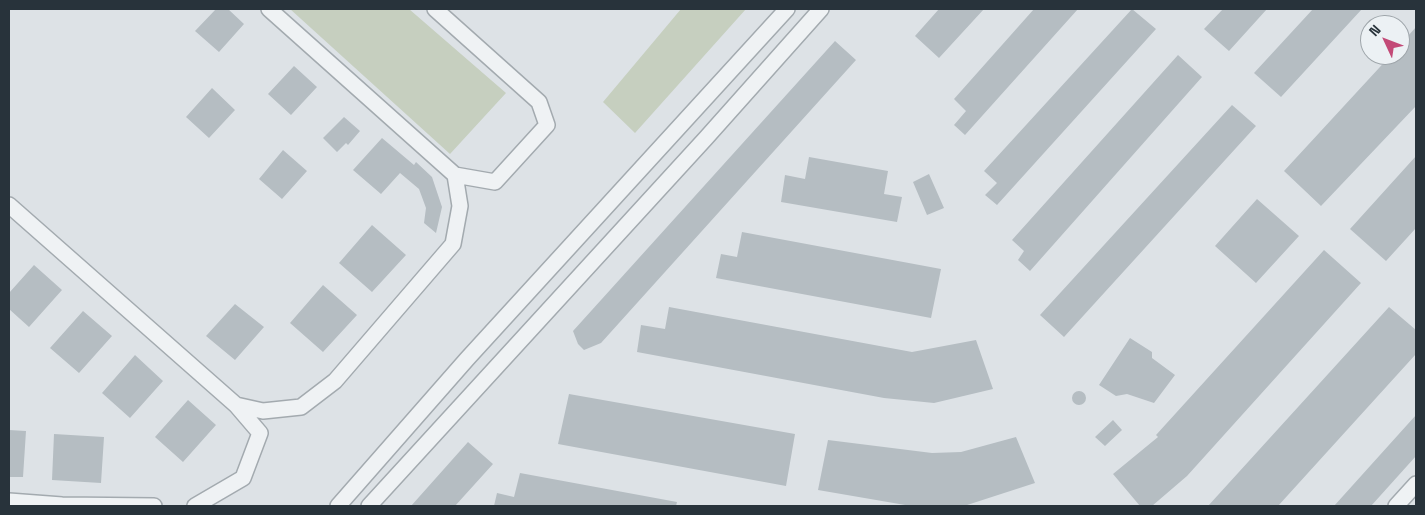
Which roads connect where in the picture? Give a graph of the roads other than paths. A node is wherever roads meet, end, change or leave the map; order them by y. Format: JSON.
{"nodes":[{"id":1,"x":269,"y":9,"type":"edge"},
{"id":2,"x":435,"y":9,"type":"edge"},
{"id":3,"x":787,"y":9,"type":"edge"},
{"id":4,"x":821,"y":9,"type":"edge"},
{"id":5,"x":455,"y":175,"type":"junction"},
{"id":6,"x":9,"y":205,"type":"edge"},
{"id":7,"x":236,"y":406,"type":"junction"},
{"id":8,"x":1416,"y":484,"type":"edge"},
{"id":9,"x":9,"y":501,"type":"edge"},
{"id":10,"x":154,"y":506,"type":"edge"},
{"id":11,"x":194,"y":506,"type":"edge"},
{"id":12,"x":338,"y":506,"type":"edge"},
{"id":13,"x":369,"y":506,"type":"edge"},
{"id":14,"x":1396,"y":506,"type":"edge"}],
"edges":[{"from":1,"to":5,"type":"street"},
{"from":2,"to":5,"type":"street"},
{"from":3,"to":12,"type":"street"},
{"from":4,"to":13,"type":"street"},
{"from":5,"to":7,"type":"street"},
{"from":6,"to":7,"type":"street"},
{"from":7,"to":11,"type":"street"},
{"from":8,"to":14,"type":"street"},
{"from":9,"to":10,"type":"street"}]}
